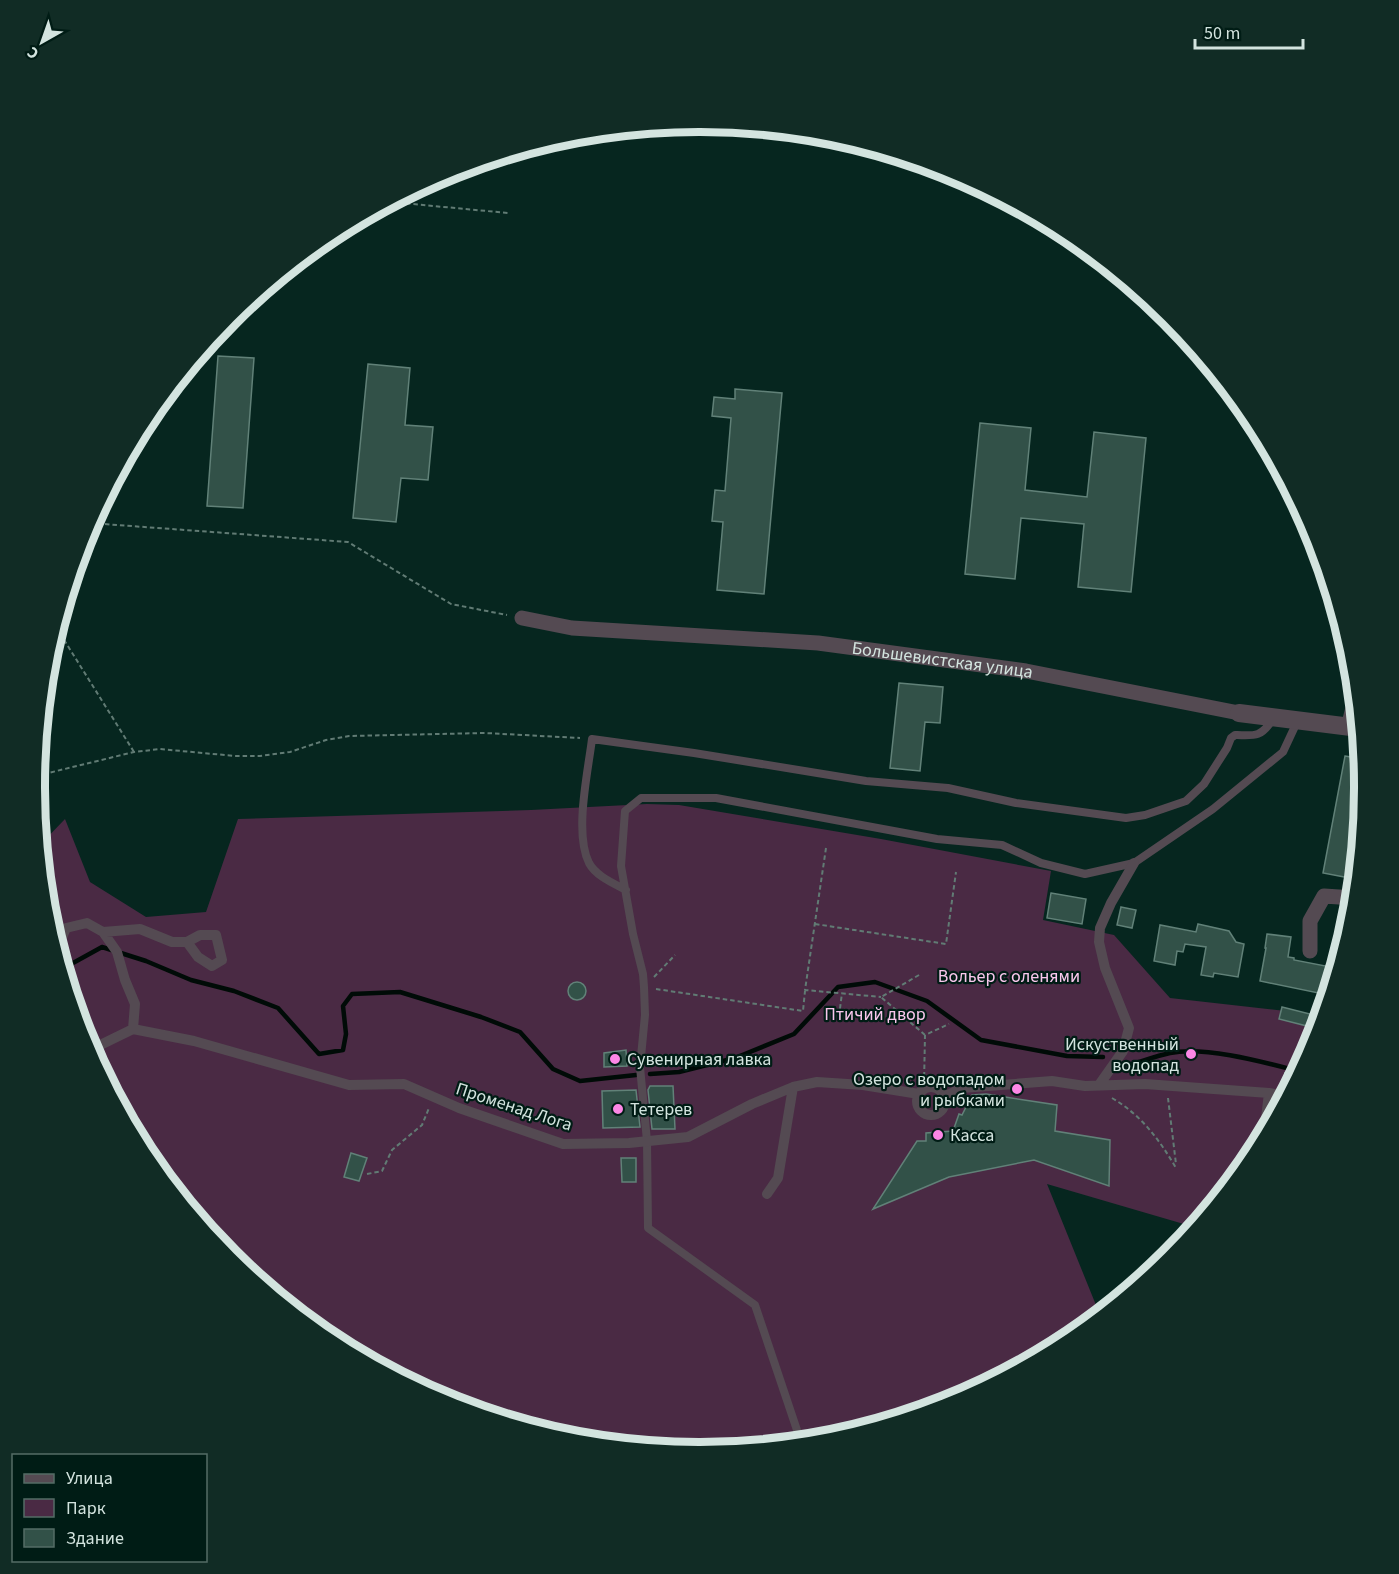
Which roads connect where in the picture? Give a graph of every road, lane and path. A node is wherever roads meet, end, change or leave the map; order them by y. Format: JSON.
{"nodes":[{"id":1,"x":404,"y":203,"type":"edge"},
{"id":2,"x":508,"y":213,"type":"dead end"},
{"id":3,"x":101,"y":524,"type":"edge"},
{"id":4,"x":522,"y":618,"type":"joint"},
{"id":5,"x":63,"y":638,"type":"edge"},
{"id":6,"x":1239,"y":713,"type":"joint"},
{"id":7,"x":1274,"y":717,"type":"junction"},
{"id":8,"x":1298,"y":721,"type":"junction"},
{"id":9,"x":1351,"y":727,"type":"edge"},
{"id":10,"x":592,"y":739,"type":"junction"},
{"id":11,"x":134,"y":752,"type":"junction"},
{"id":12,"x":45,"y":774,"type":"edge"},
{"id":13,"x":826,"y":848,"type":"dead end"},
{"id":14,"x":1134,"y":863,"type":"junction"},
{"id":15,"x":956,"y":872,"type":"dead end"},
{"id":16,"x":626,"y":890,"type":"junction"},
{"id":17,"x":1344,"y":897,"type":"edge"},
{"id":18,"x":815,"y":924,"type":"junction"},
{"id":19,"x":103,"y":932,"type":"junction"},
{"id":20,"x":63,"y":936,"type":"edge"},
{"id":21,"x":188,"y":942,"type":"dead end"},
{"id":22,"x":1310,"y":951,"type":"dead end"},
{"id":23,"x":675,"y":955,"type":"dead end"},
{"id":24,"x":919,"y":975,"type":"dead end"},
{"id":25,"x":644,"y":987,"type":"junction"},
{"id":26,"x":805,"y":990,"type":"junction"},
{"id":27,"x":842,"y":993,"type":"junction"},
{"id":28,"x":881,"y":997,"type":"junction"},
{"id":29,"x":839,"y":1016,"type":"dead end"},
{"id":30,"x":949,"y":1024,"type":"dead end"},
{"id":31,"x":133,"y":1029,"type":"junction"},
{"id":32,"x":925,"y":1035,"type":"junction"},
{"id":33,"x":99,"y":1046,"type":"edge"},
{"id":34,"x":1099,"y":1085,"type":"junction"},
{"id":35,"x":793,"y":1087,"type":"junction"},
{"id":36,"x":1167,"y":1087,"type":"junction"},
{"id":37,"x":922,"y":1092,"type":"junction"},
{"id":38,"x":1269,"y":1093,"type":"junction"},
{"id":39,"x":1277,"y":1094,"type":"edge"},
{"id":40,"x":434,"y":1097,"type":"junction"},
{"id":41,"x":944,"y":1097,"type":"junction"},
{"id":42,"x":1267,"y":1113,"type":"edge"},
{"id":43,"x":646,"y":1142,"type":"junction"},
{"id":44,"x":367,"y":1174,"type":"dead end"},
{"id":45,"x":766,"y":1194,"type":"dead end"},
{"id":46,"x":798,"y":1434,"type":"edge"}],
"edges":[{"from":1,"to":2,"type":"path"},
{"from":3,"to":4,"type":"path"},
{"from":4,"to":6,"type":"street","name":"Большевистская улица"},
{"from":5,"to":11,"type":"path"},
{"from":6,"to":7,"type":"street","name":"Большевистская улица"},
{"from":7,"to":8,"type":"street","name":"Большевистская улица"},
{"from":7,"to":10,"type":"lane"},
{"from":8,"to":9,"type":"street","name":"Большевистская улица"},
{"from":8,"to":14,"type":"lane"},
{"from":10,"to":11,"type":"path"},
{"from":10,"to":16,"type":"lane"},
{"from":11,"to":12,"type":"path"},
{"from":13,"to":18,"type":"path"},
{"from":14,"to":16,"type":"lane"},
{"from":14,"to":34,"type":"street"},
{"from":15,"to":18,"type":"path"},
{"from":16,"to":25,"type":"lane"},
{"from":17,"to":22,"type":"street"},
{"from":18,"to":26,"type":"path"},
{"from":19,"to":20,"type":"street"},
{"from":19,"to":21,"type":"street"},
{"from":19,"to":31,"type":"street"},
{"from":23,"to":25,"type":"path"},
{"from":24,"to":28,"type":"path"},
{"from":25,"to":26,"type":"path"},
{"from":25,"to":43,"type":"lane"},
{"from":26,"to":27,"type":"path"},
{"from":27,"to":28,"type":"path"},
{"from":27,"to":29,"type":"path"},
{"from":28,"to":32,"type":"path"},
{"from":30,"to":32,"type":"path"},
{"from":31,"to":33,"type":"street"},
{"from":31,"to":40,"type":"street","name":"Променад Лога"},
{"from":32,"to":37,"type":"path"},
{"from":34,"to":36,"type":"street"},
{"from":34,"to":36,"type":"path"},
{"from":34,"to":41,"type":"street"},
{"from":35,"to":37,"type":"street","name":"Променад Лога"},
{"from":35,"to":43,"type":"street","name":"Променад Лога"},
{"from":35,"to":45,"type":"street"},
{"from":36,"to":38,"type":"street"},
{"from":37,"to":41,"type":"street"},
{"from":37,"to":41,"type":"street"},
{"from":38,"to":39,"type":"street"},
{"from":38,"to":42,"type":"street"},
{"from":40,"to":43,"type":"street","name":"Променад Лога"},
{"from":40,"to":44,"type":"path"},
{"from":43,"to":46,"type":"lane"}]}
